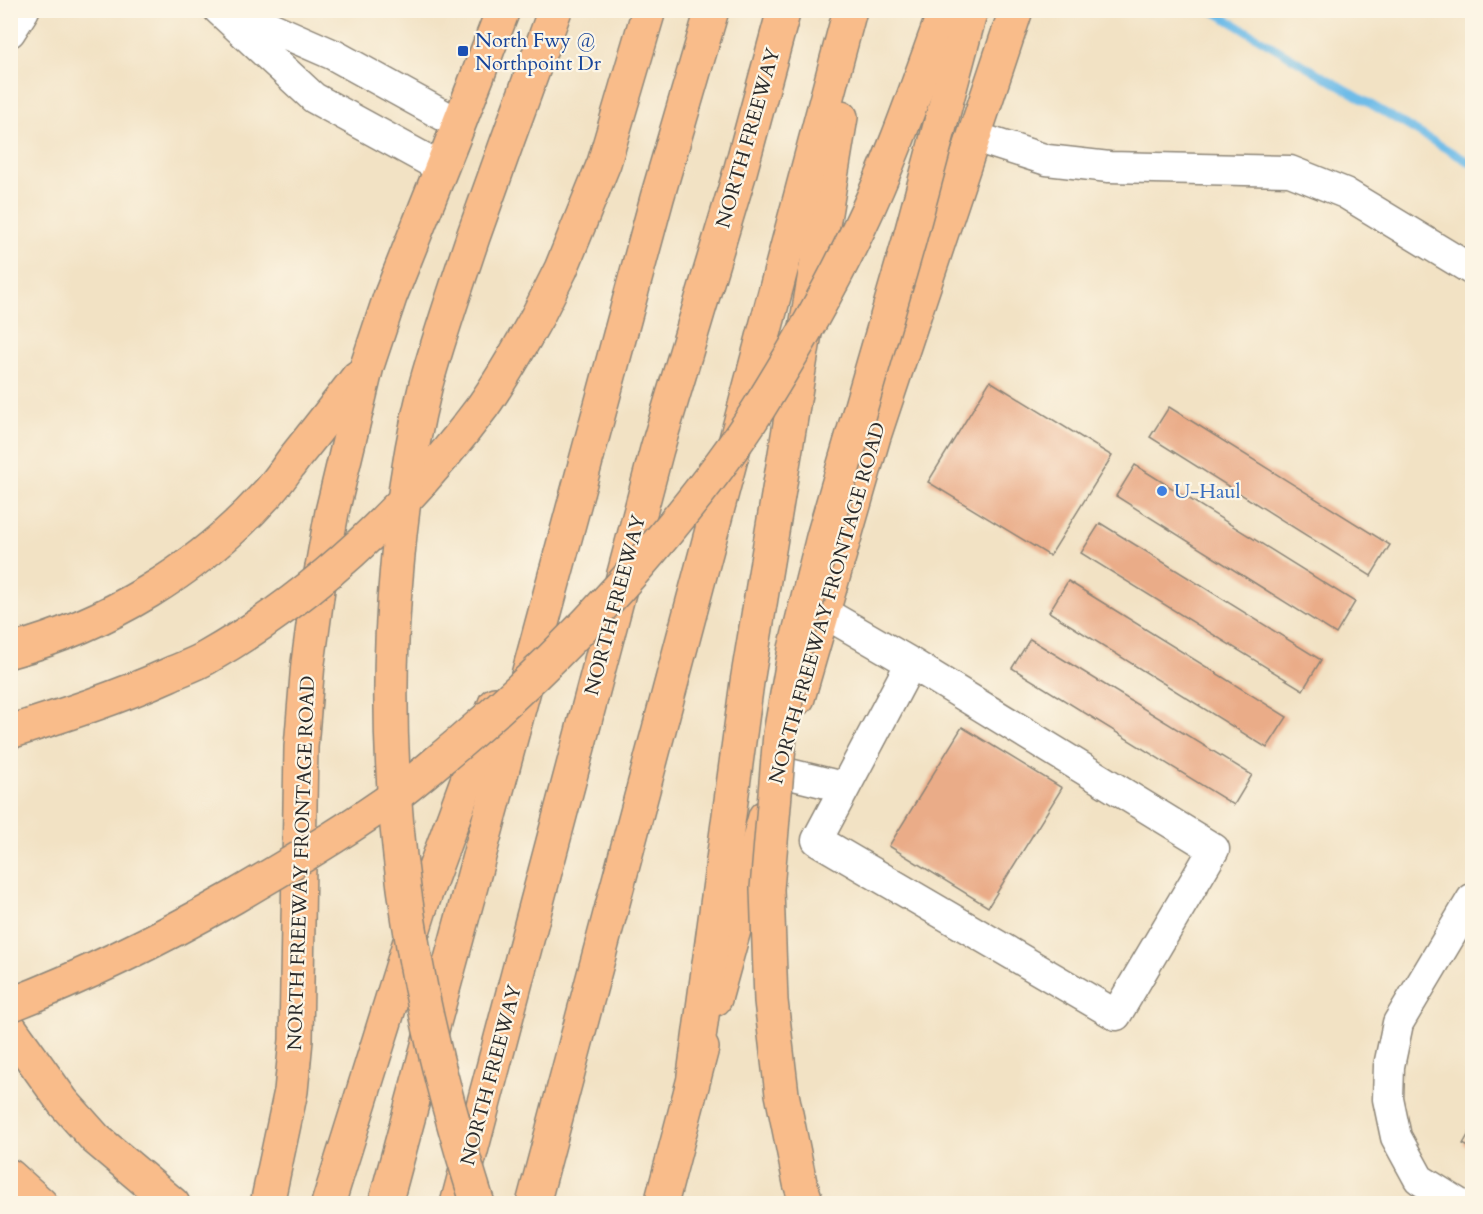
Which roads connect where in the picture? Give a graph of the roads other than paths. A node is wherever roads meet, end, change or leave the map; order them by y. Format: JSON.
{"nodes":[{"id":1,"x":24,"y":10,"type":"edge"},
{"id":2,"x":219,"y":10,"type":"edge"},
{"id":3,"x":231,"y":10,"type":"edge"},
{"id":4,"x":502,"y":10,"type":"edge"},
{"id":5,"x":555,"y":10,"type":"edge"},
{"id":6,"x":649,"y":10,"type":"edge"},
{"id":7,"x":712,"y":10,"type":"edge"},
{"id":8,"x":784,"y":10,"type":"edge"},
{"id":9,"x":850,"y":10,"type":"edge"},
{"id":10,"x":859,"y":10,"type":"edge"},
{"id":11,"x":945,"y":10,"type":"edge"},
{"id":12,"x":971,"y":10,"type":"edge"},
{"id":13,"x":1016,"y":10,"type":"edge"},
{"id":14,"x":10,"y":32,"type":"edge"},
{"id":15,"x":459,"y":124,"type":"junction"},
{"id":16,"x":975,"y":137,"type":"junction"},
{"id":17,"x":442,"y":168,"type":"junction"},
{"id":18,"x":1473,"y":270,"type":"edge"},
{"id":19,"x":367,"y":366,"type":"junction"},
{"id":20,"x":585,"y":464,"type":"junction"},
{"id":21,"x":823,"y":612,"type":"junction"},
{"id":22,"x":10,"y":651,"type":"edge"},
{"id":23,"x":911,"y":663,"type":"junction"},
{"id":24,"x":10,"y":732,"type":"edge"},
{"id":25,"x":777,"y":771,"type":"junction"},
{"id":26,"x":843,"y":787,"type":"junction"},
{"id":27,"x":1473,"y":899,"type":"edge"},
{"id":28,"x":10,"y":1005,"type":"edge"},
{"id":29,"x":10,"y":1028,"type":"edge"},
{"id":30,"x":694,"y":1076,"type":"junction"},
{"id":31,"x":283,"y":1135,"type":"junction"},
{"id":32,"x":130,"y":1168,"type":"junction"},
{"id":33,"x":669,"y":1172,"type":"junction"},
{"id":34,"x":10,"y":1176,"type":"edge"},
{"id":35,"x":332,"y":1193,"type":"edge"},
{"id":36,"x":41,"y":1203,"type":"edge"},
{"id":37,"x":151,"y":1203,"type":"edge"},
{"id":38,"x":173,"y":1203,"type":"edge"},
{"id":39,"x":267,"y":1203,"type":"edge"},
{"id":40,"x":287,"y":1203,"type":"edge"},
{"id":41,"x":385,"y":1203,"type":"edge"},
{"id":42,"x":457,"y":1203,"type":"edge"},
{"id":43,"x":478,"y":1203,"type":"edge"},
{"id":44,"x":533,"y":1203,"type":"edge"},
{"id":45,"x":661,"y":1203,"type":"edge"},
{"id":46,"x":675,"y":1203,"type":"edge"},
{"id":47,"x":807,"y":1203,"type":"edge"},
{"id":48,"x":1459,"y":1203,"type":"edge"}],
"edges":[{"from":1,"to":14,"type":"street"},
{"from":2,"to":17,"type":"street"},
{"from":3,"to":15,"type":"street"},
{"from":4,"to":15,"type":"main road","name":"NORTH FREEWAY FRONTAGE ROAD"},
{"from":5,"to":43,"type":"main road","bridge":true},
{"from":6,"to":24,"type":"main road","bridge":true},
{"from":7,"to":20,"type":"main road"},
{"from":8,"to":42,"type":"main road","name":"NORTH FREEWAY"},
{"from":9,"to":44,"type":"main road"},
{"from":10,"to":30,"type":"main road"},
{"from":11,"to":28,"type":"main road","bridge":true},
{"from":12,"to":47,"type":"main road","bridge":true},
{"from":13,"to":16,"type":"main road","name":"NORTH FREEWAY FRONTAGE ROAD"},
{"from":15,"to":17,"type":"main road","name":"NORTH FREEWAY FRONTAGE ROAD"},
{"from":16,"to":18,"type":"street"},
{"from":16,"to":21,"type":"main road","name":"NORTH FREEWAY FRONTAGE ROAD"},
{"from":17,"to":19,"type":"main road","name":"NORTH FREEWAY FRONTAGE ROAD"},
{"from":19,"to":22,"type":"main road"},
{"from":19,"to":31,"type":"main road","name":"NORTH FREEWAY FRONTAGE ROAD"},
{"from":20,"to":35,"type":"main road"},
{"from":20,"to":41,"type":"main road"},
{"from":21,"to":23,"type":"street"},
{"from":21,"to":25,"type":"main road","name":"NORTH FREEWAY FRONTAGE ROAD"},
{"from":23,"to":26,"type":"street"},
{"from":23,"to":26,"type":"street"},
{"from":25,"to":26,"type":"street"},
{"from":25,"to":30,"type":"main road","name":"NORTH FREEWAY FRONTAGE ROAD"},
{"from":27,"to":48,"type":"street"},
{"from":29,"to":32,"type":"main road"},
{"from":30,"to":33,"type":"main road","name":"NORTH FREEWAY FRONTAGE ROAD"},
{"from":31,"to":39,"type":"main road","name":"NORTH FREEWAY FRONTAGE ROAD"},
{"from":31,"to":40,"type":"main road"},
{"from":32,"to":37,"type":"main road"},
{"from":32,"to":38,"type":"main road"},
{"from":33,"to":45,"type":"main road","name":"NORTH FREEWAY FRONTAGE ROAD"},
{"from":33,"to":46,"type":"main road"},
{"from":34,"to":36,"type":"main road"}]}
